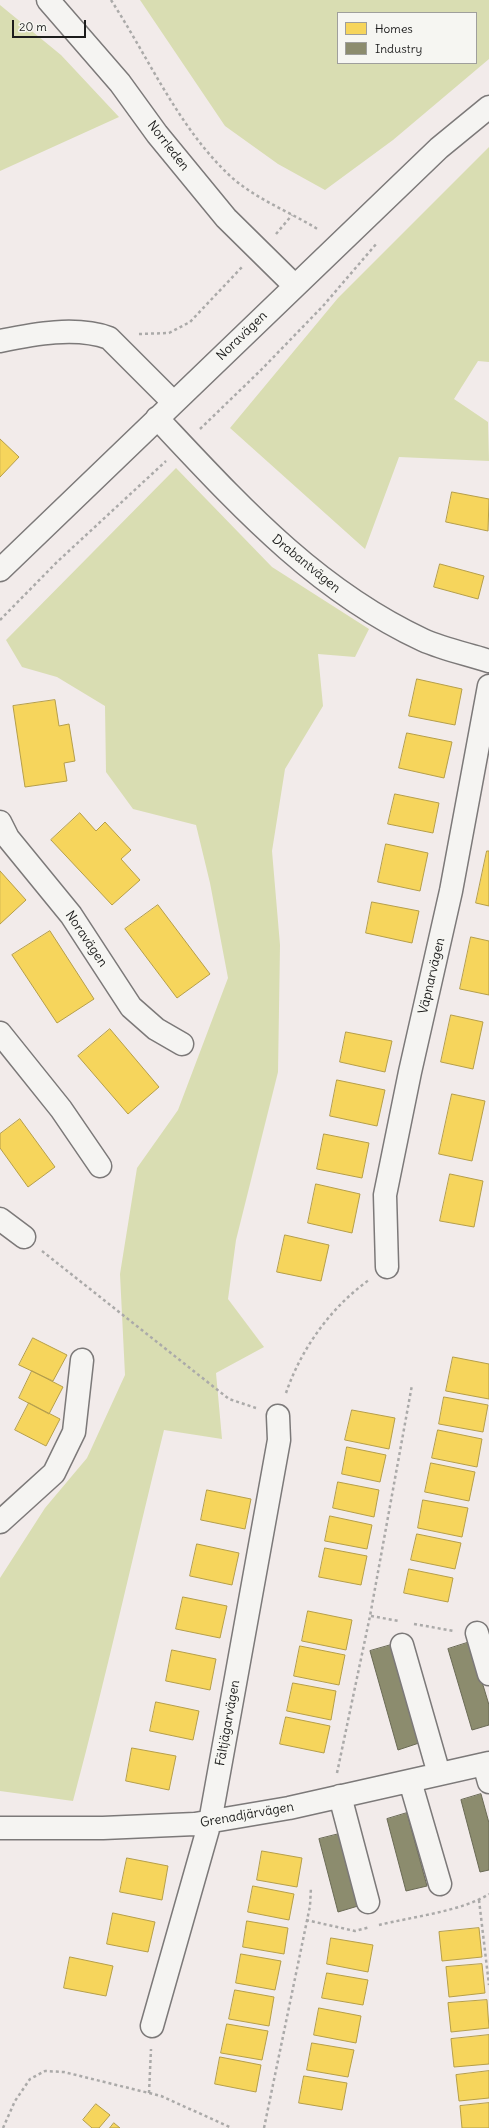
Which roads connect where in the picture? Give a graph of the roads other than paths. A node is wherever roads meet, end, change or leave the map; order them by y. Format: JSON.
{"nodes":[{"id":1,"x":48,"y":0,"type":"edge"},
{"id":2,"x":489,"y":107,"type":"edge"},
{"id":3,"x":295,"y":286,"type":"junction"},
{"id":4,"x":0,"y":341,"type":"edge"},
{"id":5,"x":173,"y":402,"type":"junction"},
{"id":6,"x":157,"y":418,"type":"junction"},
{"id":7,"x":0,"y":570,"type":"edge"},
{"id":8,"x":489,"y":661,"type":"edge"},
{"id":9,"x":489,"y":686,"type":"edge"},
{"id":10,"x":0,"y":822,"type":"edge"},
{"id":11,"x":0,"y":1033,"type":"edge"},
{"id":12,"x":182,"y":1044,"type":"dead end"},
{"id":13,"x":100,"y":1166,"type":"dead end"},
{"id":14,"x":0,"y":1218,"type":"edge"},
{"id":15,"x":24,"y":1237,"type":"road end"},
{"id":16,"x":387,"y":1267,"type":"road end"},
{"id":17,"x":82,"y":1360,"type":"dead end"},
{"id":18,"x":278,"y":1416,"type":"road end"},
{"id":19,"x":0,"y":1522,"type":"edge"},
{"id":20,"x":468,"y":1632,"type":"road end"},
{"id":21,"x":402,"y":1645,"type":"dead end"},
{"id":22,"x":489,"y":1674,"type":"edge"},
{"id":23,"x":487,"y":1770,"type":"edge"},
{"id":24,"x":439,"y":1774,"type":"junction"},
{"id":25,"x":410,"y":1781,"type":"junction"},
{"id":26,"x":336,"y":1797,"type":"junction"},
{"id":27,"x":210,"y":1822,"type":"junction"},
{"id":28,"x":0,"y":1828,"type":"edge"},
{"id":29,"x":440,"y":1884,"type":"dead end"},
{"id":30,"x":368,"y":1902,"type":"dead end"},
{"id":31,"x":152,"y":2026,"type":"road end"}],
"edges":[{"from":1,"to":3,"type":"street","name":"Norrleden"},
{"from":2,"to":3,"type":"street","name":"Noravägen"},
{"from":3,"to":5,"type":"street","name":"Noravägen"},
{"from":4,"to":5,"type":"street"},
{"from":5,"to":6,"type":"street","name":"Noravägen"},
{"from":6,"to":7,"type":"street","name":"Noravägen"},
{"from":6,"to":8,"type":"street","name":"Drabantvägen"},
{"from":9,"to":16,"type":"street","name":"Väpnarvägen"},
{"from":10,"to":12,"type":"street","name":"Noravägen"},
{"from":11,"to":13,"type":"street"},
{"from":14,"to":15,"type":"street"},
{"from":17,"to":19,"type":"street"},
{"from":18,"to":27,"type":"street","name":"Fältjägarvägen"},
{"from":20,"to":22,"type":"street"},
{"from":21,"to":24,"type":"street"},
{"from":23,"to":24,"type":"street","name":"Grenadjärvägen"},
{"from":24,"to":25,"type":"street","name":"Grenadjärvägen"},
{"from":25,"to":26,"type":"street","name":"Grenadjärvägen"},
{"from":25,"to":29,"type":"street"},
{"from":26,"to":27,"type":"street","name":"Grenadjärvägen"},
{"from":26,"to":30,"type":"street"},
{"from":27,"to":28,"type":"street","name":"Grenadjärvägen"},
{"from":27,"to":31,"type":"street","name":"Fältjägarvägen"}]}
